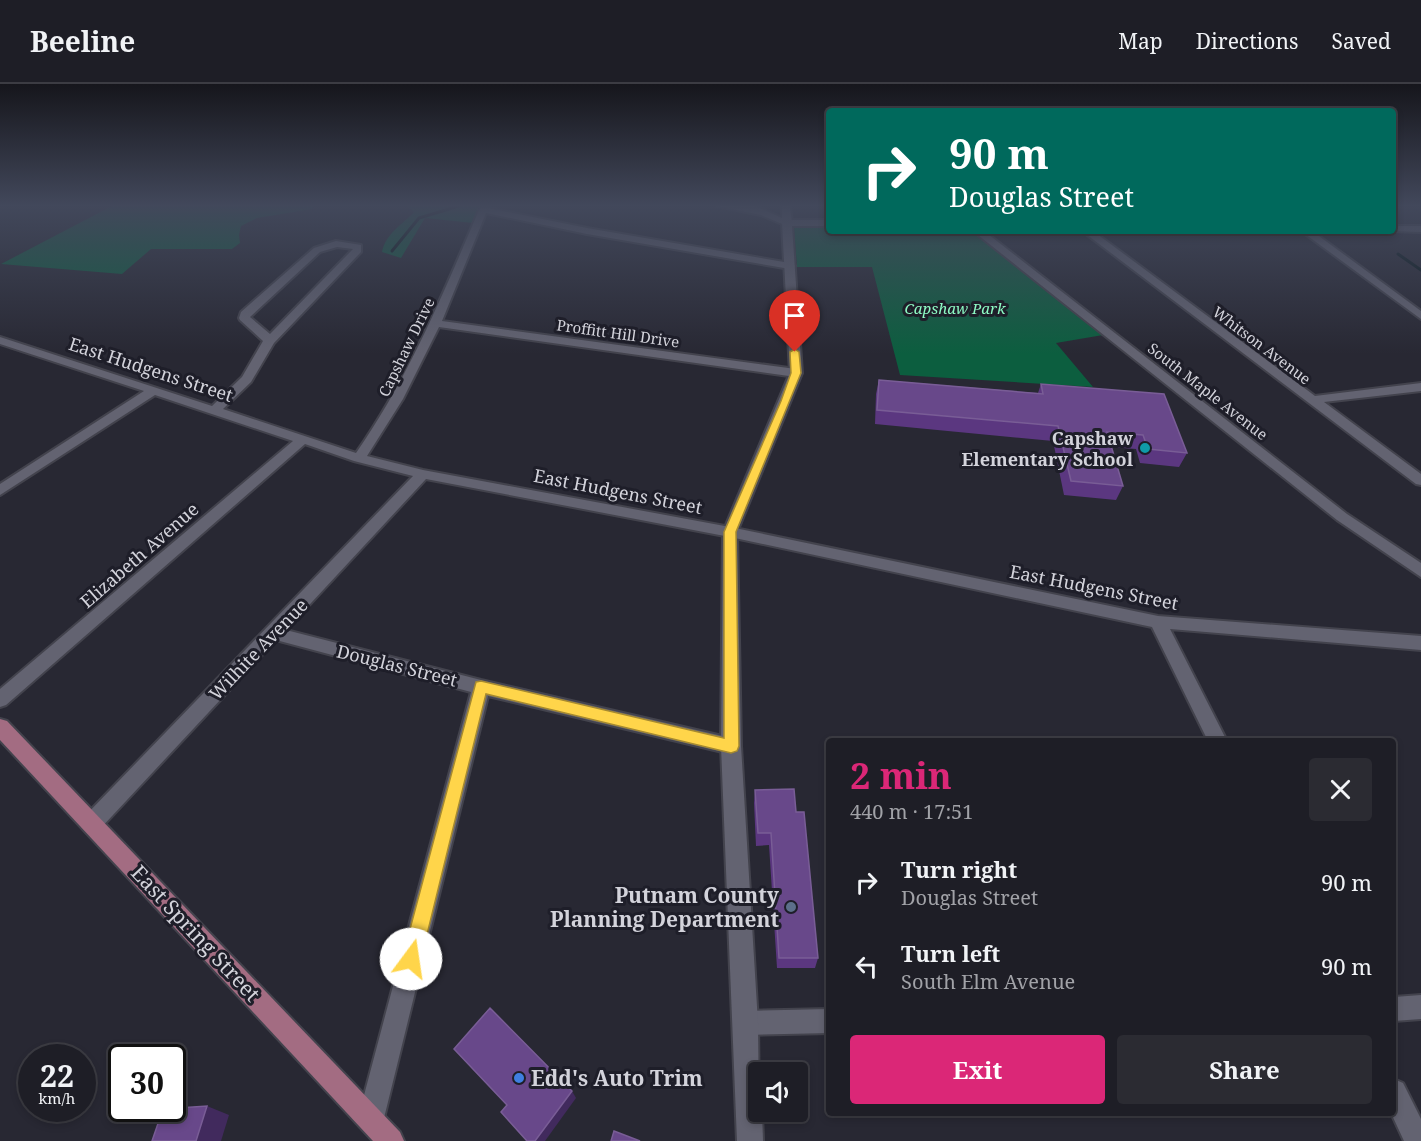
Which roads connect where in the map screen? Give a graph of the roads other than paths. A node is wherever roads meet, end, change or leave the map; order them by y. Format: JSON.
{"nodes":[{"id":1,"x":311,"y":255,"type":"edge"},
{"id":2,"x":353,"y":255,"type":"edge"},
{"id":3,"x":464,"y":255,"type":"edge"},
{"id":4,"x":728,"y":255,"type":"edge"},
{"id":5,"x":789,"y":255,"type":"edge"},
{"id":6,"x":1009,"y":255,"type":"edge"},
{"id":7,"x":1119,"y":255,"type":"edge"},
{"id":8,"x":1338,"y":255,"type":"edge"},
{"id":9,"x":790,"y":266,"type":"junction"},
{"id":10,"x":1421,"y":316,"type":"edge"},
{"id":11,"x":436,"y":323,"type":"junction"},
{"id":12,"x":0,"y":340,"type":"edge"},
{"id":13,"x":269,"y":341,"type":"junction"},
{"id":14,"x":796,"y":373,"type":"junction"},
{"id":15,"x":1421,"y":387,"type":"edge"},
{"id":16,"x":152,"y":392,"type":"junction"},
{"id":17,"x":1311,"y":400,"type":"junction"},
{"id":18,"x":214,"y":411,"type":"junction"},
{"id":19,"x":303,"y":439,"type":"junction"},
{"id":20,"x":359,"y":458,"type":"junction"},
{"id":21,"x":423,"y":474,"type":"junction"},
{"id":22,"x":1421,"y":481,"type":"edge"},
{"id":23,"x":0,"y":490,"type":"edge"},
{"id":24,"x":730,"y":532,"type":"junction"},
{"id":25,"x":1421,"y":571,"type":"edge"},
{"id":26,"x":1158,"y":622,"type":"junction"},
{"id":27,"x":274,"y":633,"type":"junction"},
{"id":28,"x":1421,"y":642,"type":"edge"},
{"id":29,"x":481,"y":687,"type":"junction"},
{"id":30,"x":0,"y":700,"type":"edge"},
{"id":31,"x":0,"y":727,"type":"edge"},
{"id":32,"x":1216,"y":738,"type":"edge"},
{"id":33,"x":731,"y":746,"type":"junction"},
{"id":34,"x":92,"y":823,"type":"junction"},
{"id":35,"x":1421,"y":1007,"type":"edge"},
{"id":36,"x":1396,"y":1009,"type":"edge"},
{"id":37,"x":826,"y":1021,"type":"edge"},
{"id":38,"x":746,"y":1023,"type":"junction"},
{"id":39,"x":1396,"y":1096,"type":"edge"},
{"id":40,"x":371,"y":1118,"type":"junction"},
{"id":41,"x":391,"y":1141,"type":"edge"},
{"id":42,"x":750,"y":1141,"type":"edge"},
{"id":43,"x":1418,"y":1141,"type":"edge"}],
"edges":[{"from":1,"to":13,"type":"street"},
{"from":2,"to":13,"type":"street"},
{"from":3,"to":11,"type":"street","name":"Capshaw Drive"},
{"from":4,"to":9,"type":"street","name":"Capshaw Drive"},
{"from":5,"to":9,"type":"street"},
{"from":6,"to":25,"type":"street","name":"South Maple Avenue"},
{"from":7,"to":17,"type":"street","name":"Whitson Avenue"},
{"from":8,"to":10,"type":"street"},
{"from":9,"to":14,"type":"street"},
{"from":11,"to":14,"type":"street","name":"Proffitt Hill Drive"},
{"from":11,"to":20,"type":"street","name":"Capshaw Drive"},
{"from":12,"to":16,"type":"street","name":"East Hudgens Street"},
{"from":13,"to":18,"type":"street"},
{"from":14,"to":24,"type":"street"},
{"from":15,"to":17,"type":"street"},
{"from":16,"to":18,"type":"street","name":"East Hudgens Street"},
{"from":16,"to":23,"type":"street"},
{"from":17,"to":22,"type":"street","name":"Whitson Avenue"},
{"from":18,"to":19,"type":"street","name":"East Hudgens Street"},
{"from":19,"to":20,"type":"street","name":"East Hudgens Street"},
{"from":19,"to":30,"type":"street","name":"Elizabeth Avenue"},
{"from":20,"to":21,"type":"street","name":"East Hudgens Street"},
{"from":21,"to":24,"type":"street","name":"East Hudgens Street"},
{"from":21,"to":27,"type":"street","name":"Wilhite Avenue"},
{"from":24,"to":26,"type":"street","name":"East Hudgens Street"},
{"from":24,"to":33,"type":"street"},
{"from":26,"to":28,"type":"street","name":"East Hudgens Street"},
{"from":26,"to":32,"type":"street"},
{"from":27,"to":29,"type":"street","name":"Douglas Street"},
{"from":27,"to":34,"type":"street","name":"Wilhite Avenue"},
{"from":29,"to":33,"type":"street","name":"Douglas Street"},
{"from":29,"to":40,"type":"street"},
{"from":31,"to":34,"type":"main road","name":"East Spring Street"},
{"from":33,"to":38,"type":"street"},
{"from":34,"to":40,"type":"main road","name":"East Spring Street"},
{"from":35,"to":36,"type":"street"},
{"from":37,"to":38,"type":"street"},
{"from":38,"to":42,"type":"street"},
{"from":39,"to":43,"type":"street"},
{"from":40,"to":41,"type":"main road","name":"East Spring Street"}]}
